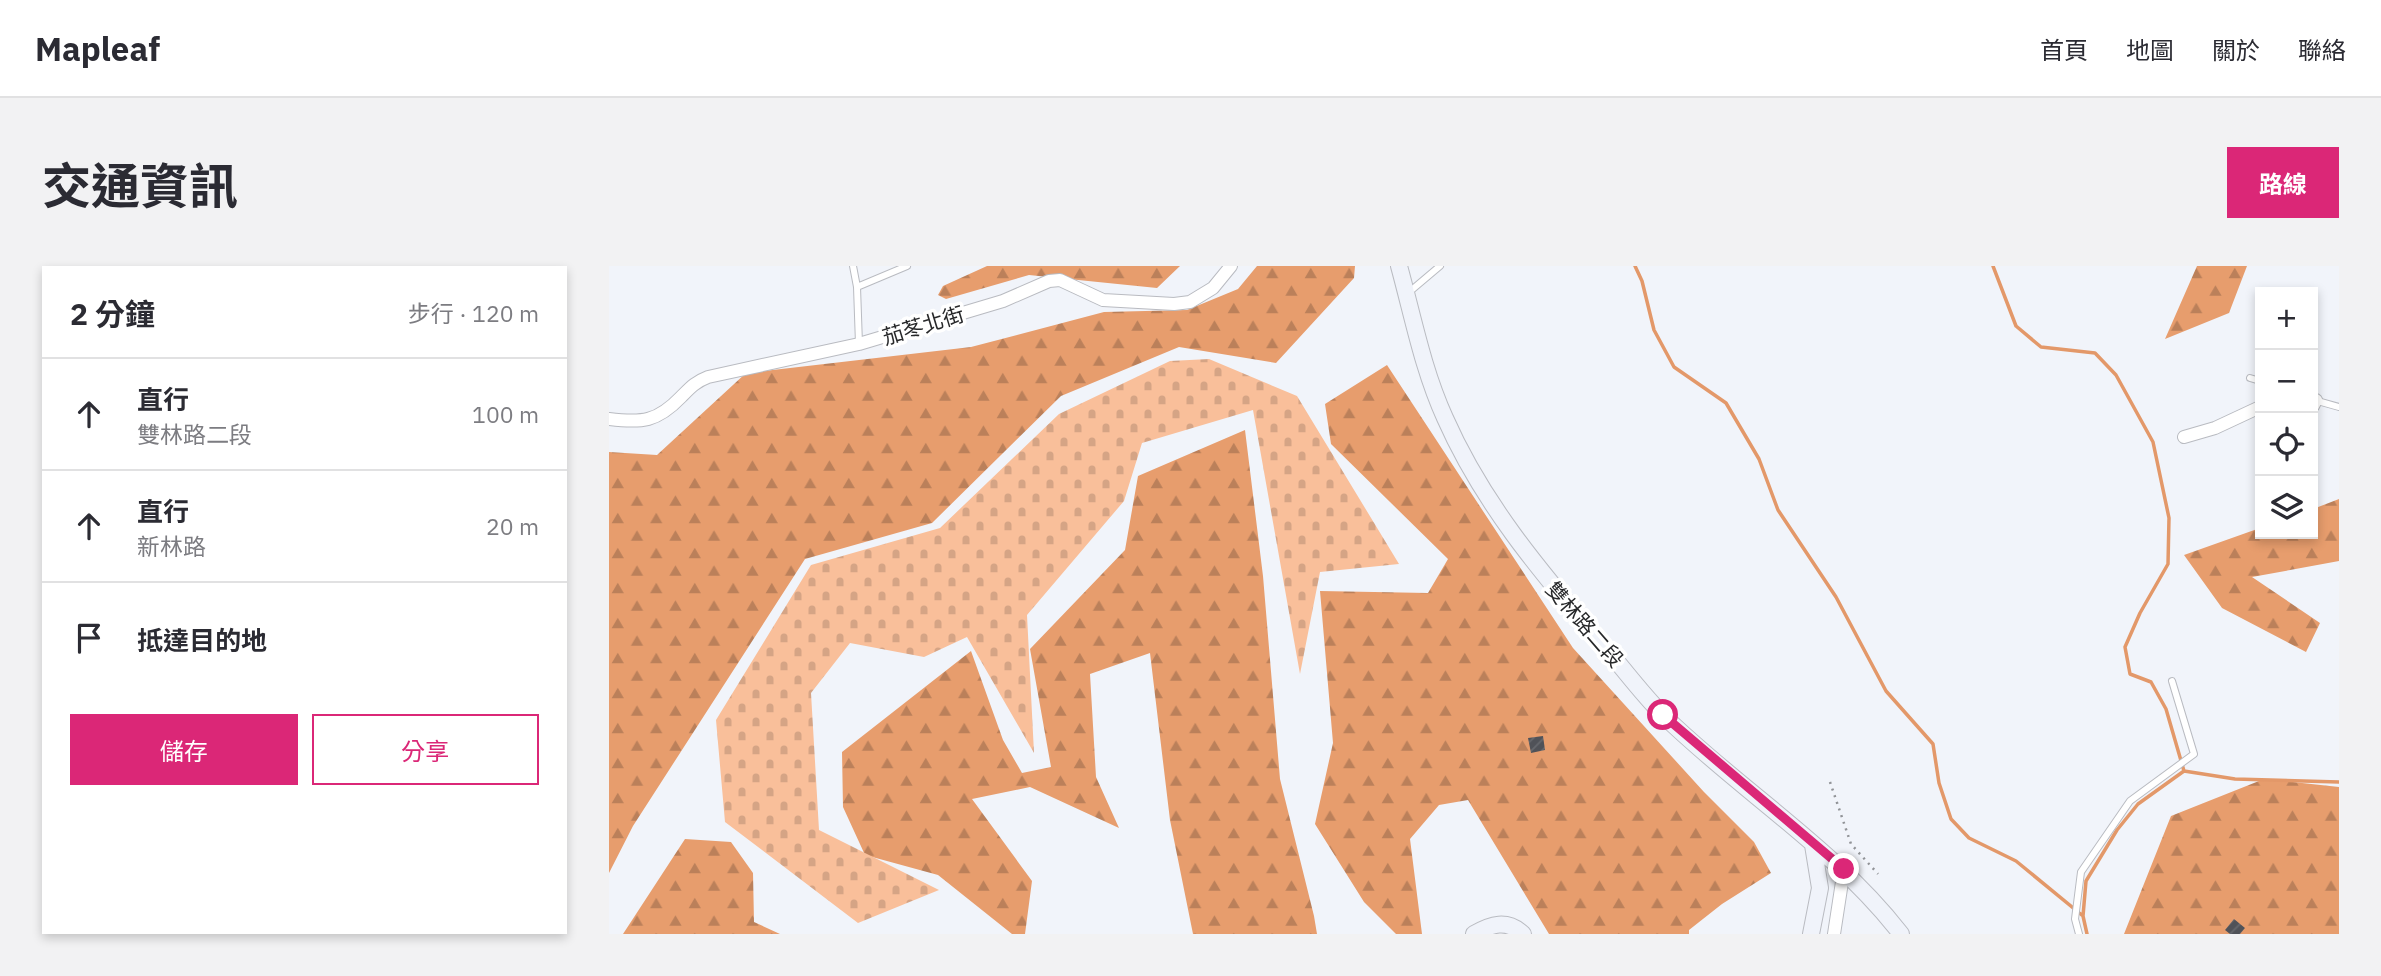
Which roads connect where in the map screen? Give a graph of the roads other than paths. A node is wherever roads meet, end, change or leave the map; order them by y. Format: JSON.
{"nodes":[{"id":1,"x":853,"y":266,"type":"edge"},
{"id":2,"x":908,"y":266,"type":"edge"},
{"id":3,"x":1231,"y":266,"type":"edge"},
{"id":4,"x":1399,"y":266,"type":"edge"},
{"id":5,"x":1440,"y":266,"type":"edge"},
{"id":6,"x":857,"y":287,"type":"junction"},
{"id":7,"x":1407,"y":294,"type":"junction"},
{"id":8,"x":859,"y":344,"type":"junction"},
{"id":9,"x":2250,"y":378,"type":"dead end"},
{"id":10,"x":2255,"y":380,"type":"edge"},
{"id":11,"x":2318,"y":403,"type":"edge"},
{"id":12,"x":2339,"y":407,"type":"edge"},
{"id":13,"x":2255,"y":409,"type":"edge"},
{"id":14,"x":609,"y":419,"type":"edge"},
{"id":15,"x":2184,"y":437,"type":"dead end"},
{"id":16,"x":2172,"y":681,"type":"dead end"},
{"id":17,"x":1813,"y":845,"type":"junction"},
{"id":18,"x":1844,"y":869,"type":"junction"},
{"id":19,"x":1474,"y":934,"type":"edge"},
{"id":20,"x":1523,"y":934,"type":"edge"},
{"id":21,"x":1811,"y":934,"type":"edge"},
{"id":22,"x":1834,"y":934,"type":"edge"},
{"id":23,"x":1901,"y":934,"type":"edge"},
{"id":24,"x":2079,"y":934,"type":"edge"}],
"edges":[{"from":1,"to":6,"type":"lane"},
{"from":2,"to":6,"type":"lane"},
{"from":3,"to":8,"type":"street","name":"茄苳北街"},
{"from":4,"to":7,"type":"street","name":"雙林路二段"},
{"from":5,"to":7,"type":"lane"},
{"from":6,"to":8,"type":"lane"},
{"from":7,"to":17,"type":"street","name":"雙林路二段"},
{"from":8,"to":14,"type":"street","name":"茄苳北街"},
{"from":9,"to":10,"type":"lane"},
{"from":11,"to":12,"type":"lane"},
{"from":13,"to":15,"type":"street"},
{"from":16,"to":24,"type":"lane"},
{"from":17,"to":18,"type":"street","name":"雙林路二段"},
{"from":17,"to":21,"type":"street"},
{"from":18,"to":22,"type":"street"},
{"from":18,"to":23,"type":"street","name":"雙林路二段"},
{"from":19,"to":20,"type":"street"}]}
